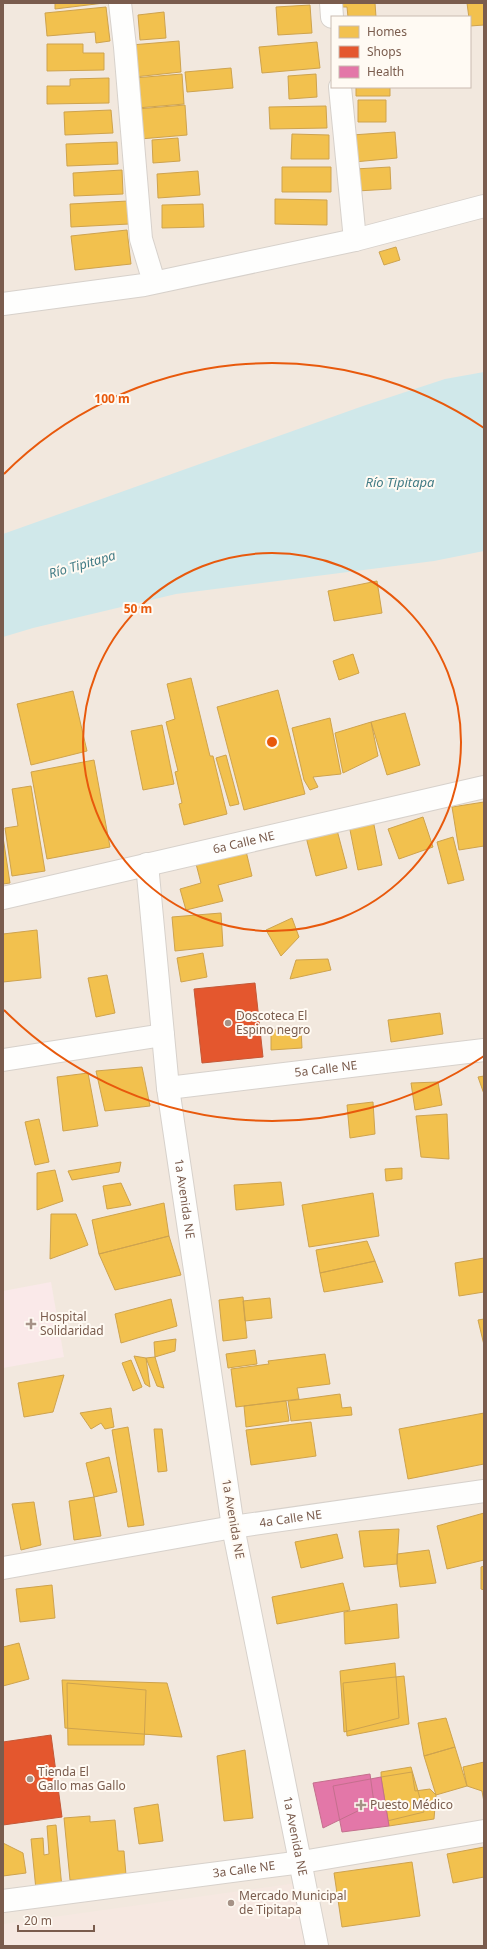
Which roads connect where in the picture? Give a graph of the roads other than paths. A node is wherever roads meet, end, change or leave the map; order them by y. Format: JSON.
{"nodes":[{"id":1,"x":120,"y":3,"type":"edge"},
{"id":2,"x":331,"y":3,"type":"edge"},
{"id":3,"x":332,"y":16,"type":"edge"},
{"id":4,"x":340,"y":88,"type":"edge"},
{"id":5,"x":484,"y":206,"type":"edge"},
{"id":6,"x":355,"y":240,"type":"junction"},
{"id":7,"x":154,"y":282,"type":"junction"},
{"id":8,"x":3,"y":304,"type":"edge"},
{"id":9,"x":484,"y":787,"type":"edge"},
{"id":10,"x":147,"y":864,"type":"junction"},
{"id":11,"x":3,"y":898,"type":"edge"},
{"id":12,"x":163,"y":1035,"type":"junction"},
{"id":13,"x":484,"y":1050,"type":"edge"},
{"id":14,"x":3,"y":1060,"type":"edge"},
{"id":15,"x":168,"y":1088,"type":"junction"},
{"id":16,"x":484,"y":1491,"type":"edge"},
{"id":17,"x":233,"y":1527,"type":"junction"},
{"id":18,"x":3,"y":1568,"type":"edge"},
{"id":19,"x":484,"y":1830,"type":"edge"},
{"id":20,"x":302,"y":1862,"type":"junction"},
{"id":21,"x":3,"y":1901,"type":"edge"},
{"id":22,"x":317,"y":1946,"type":"edge"}],
"edges":[{"from":1,"to":7,"type":"street"},
{"from":2,"to":3,"type":"street"},
{"from":4,"to":6,"type":"street"},
{"from":5,"to":6,"type":"street"},
{"from":6,"to":7,"type":"street"},
{"from":7,"to":8,"type":"street"},
{"from":9,"to":10,"type":"street","name":"6a Calle NE"},
{"from":10,"to":11,"type":"street","name":"6a Calle NE"},
{"from":10,"to":12,"type":"street","name":"1a Avenida NE"},
{"from":12,"to":14,"type":"street"},
{"from":12,"to":15,"type":"street","name":"1a Avenida NE"},
{"from":13,"to":15,"type":"street","name":"5a Calle NE"},
{"from":15,"to":17,"type":"street","name":"1a Avenida NE"},
{"from":16,"to":17,"type":"street","name":"4a Calle NE"},
{"from":17,"to":18,"type":"street","name":"4a Calle NE"},
{"from":17,"to":20,"type":"street","name":"1a Avenida NE"},
{"from":19,"to":20,"type":"street","name":"3a Calle NE"},
{"from":20,"to":21,"type":"street","name":"3a Calle NE"},
{"from":20,"to":22,"type":"street","name":"1a Avenida NE"}]}
